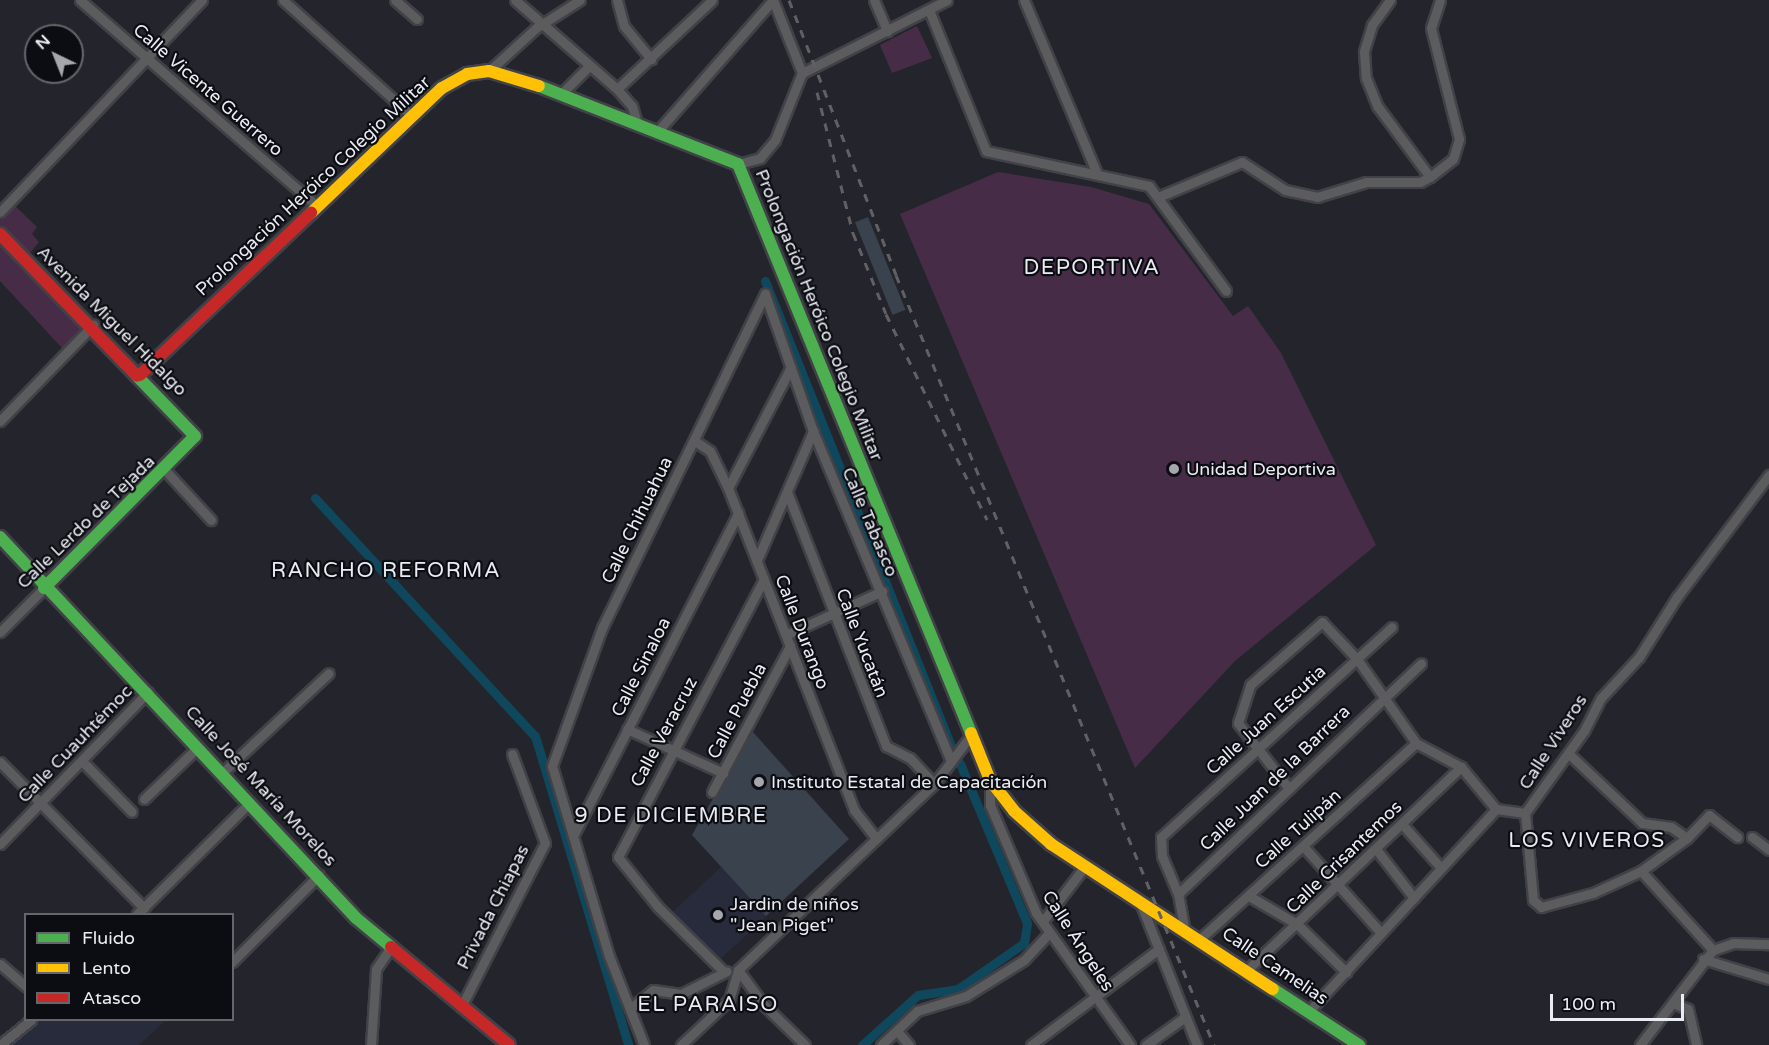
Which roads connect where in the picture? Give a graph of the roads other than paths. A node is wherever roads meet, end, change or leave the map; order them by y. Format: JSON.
{"nodes":[{"id":1,"x":80,"y":0,"type":"edge"},
{"id":2,"x":202,"y":0,"type":"edge"},
{"id":3,"x":283,"y":0,"type":"edge"},
{"id":4,"x":395,"y":0,"type":"edge"},
{"id":5,"x":515,"y":0,"type":"edge"},
{"id":6,"x":580,"y":0,"type":"edge"},
{"id":7,"x":617,"y":0,"type":"edge"},
{"id":8,"x":712,"y":0,"type":"edge"},
{"id":9,"x":773,"y":0,"type":"edge"},
{"id":10,"x":874,"y":0,"type":"edge"},
{"id":11,"x":947,"y":0,"type":"edge"},
{"id":12,"x":1024,"y":0,"type":"edge"},
{"id":13,"x":1390,"y":0,"type":"edge"},
{"id":14,"x":1440,"y":0,"type":"edge"},
{"id":15,"x":929,"y":10,"type":"junction"},
{"id":16,"x":417,"y":19,"type":"dead end"},
{"id":17,"x":542,"y":24,"type":"junction"},
{"id":18,"x":887,"y":31,"type":"junction"},
{"id":19,"x":651,"y":59,"type":"junction"},
{"id":20,"x":148,"y":61,"type":"junction"},
{"id":21,"x":589,"y":66,"type":"junction"},
{"id":22,"x":489,"y":71,"type":"junction"},
{"id":23,"x":802,"y":73,"type":"junction"},
{"id":24,"x":617,"y":89,"type":"junction"},
{"id":25,"x":561,"y":94,"type":"junction"},
{"id":26,"x":412,"y":116,"type":"junction"},
{"id":27,"x":637,"y":124,"type":"junction"},
{"id":28,"x":657,"y":132,"type":"junction"},
{"id":29,"x":738,"y":164,"type":"junction"},
{"id":30,"x":1097,"y":174,"type":"junction"},
{"id":31,"x":1430,"y":177,"type":"junction"},
{"id":32,"x":1158,"y":197,"type":"junction"},
{"id":33,"x":316,"y":205,"type":"junction"},
{"id":34,"x":0,"y":212,"type":"edge"},
{"id":35,"x":0,"y":234,"type":"edge"},
{"id":36,"x":1226,"y":291,"type":"dead end"},
{"id":37,"x":765,"y":294,"type":"joint"},
{"id":38,"x":93,"y":325,"type":"junction"},
{"id":39,"x":792,"y":367,"type":"junction"},
{"id":40,"x":140,"y":375,"type":"junction"},
{"id":41,"x":0,"y":421,"type":"edge"},
{"id":42,"x":813,"y":431,"type":"junction"},
{"id":43,"x":195,"y":436,"type":"joint"},
{"id":44,"x":695,"y":441,"type":"junction"},
{"id":45,"x":165,"y":470,"type":"junction"},
{"id":46,"x":1769,"y":475,"type":"edge"},
{"id":47,"x":728,"y":488,"type":"junction"},
{"id":48,"x":787,"y":492,"type":"junction"},
{"id":49,"x":738,"y":513,"type":"junction"},
{"id":50,"x":211,"y":520,"type":"dead end"},
{"id":51,"x":0,"y":537,"type":"edge"},
{"id":52,"x":757,"y":560,"type":"junction"},
{"id":53,"x":764,"y":579,"type":"junction"},
{"id":54,"x":44,"y":588,"type":"junction"},
{"id":55,"x":882,"y":591,"type":"junction"},
{"id":56,"x":834,"y":615,"type":"junction"},
{"id":57,"x":1392,"y":627,"type":"dead end"},
{"id":58,"x":0,"y":632,"type":"edge"},
{"id":59,"x":786,"y":636,"type":"junction"},
{"id":60,"x":790,"y":646,"type":"junction"},
{"id":61,"x":1357,"y":659,"type":"junction"},
{"id":62,"x":1421,"y":663,"type":"dead end"},
{"id":63,"x":329,"y":673,"type":"dead end"},
{"id":64,"x":148,"y":692,"type":"junction"},
{"id":65,"x":1385,"y":696,"type":"junction"},
{"id":66,"x":627,"y":729,"type":"junction"},
{"id":67,"x":971,"y":735,"type":"junction"},
{"id":68,"x":1416,"y":743,"type":"junction"},
{"id":69,"x":198,"y":747,"type":"junction"},
{"id":70,"x":1260,"y":747,"type":"junction"},
{"id":71,"x":674,"y":748,"type":"junction"},
{"id":72,"x":1568,"y":753,"type":"junction"},
{"id":73,"x":512,"y":754,"type":"dead end"},
{"id":74,"x":82,"y":761,"type":"junction"},
{"id":75,"x":951,"y":761,"type":"junction"},
{"id":76,"x":0,"y":762,"type":"edge"},
{"id":77,"x":1461,"y":767,"type":"junction"},
{"id":78,"x":222,"y":773,"type":"junction"},
{"id":79,"x":723,"y":773,"type":"junction"},
{"id":80,"x":990,"y":780,"type":"junction"},
{"id":81,"x":934,"y":784,"type":"junction"},
{"id":82,"x":1287,"y":786,"type":"junction"},
{"id":83,"x":712,"y":792,"type":"dead end"},
{"id":84,"x":144,"y":799,"type":"dead end"},
{"id":85,"x":42,"y":801,"type":"junction"},
{"id":86,"x":250,"y":802,"type":"junction"},
{"id":87,"x":1496,"y":809,"type":"junction"},
{"id":88,"x":132,"y":812,"type":"dead end"},
{"id":89,"x":1525,"y":813,"type":"junction"},
{"id":90,"x":1402,"y":824,"type":"junction"},
{"id":91,"x":573,"y":836,"type":"junction"},
{"id":92,"x":1737,"y":837,"type":"dead end"},
{"id":93,"x":1752,"y":837,"type":"dead end"},
{"id":94,"x":876,"y":838,"type":"junction"},
{"id":95,"x":1687,"y":838,"type":"junction"},
{"id":96,"x":0,"y":844,"type":"edge"},
{"id":97,"x":1303,"y":846,"type":"junction"},
{"id":98,"x":1376,"y":849,"type":"junction"},
{"id":99,"x":1769,"y":850,"type":"edge"},
{"id":100,"x":1085,"y":867,"type":"junction"},
{"id":101,"x":1442,"y":868,"type":"junction"},
{"id":102,"x":1641,"y":871,"type":"junction"},
{"id":103,"x":319,"y":875,"type":"junction"},
{"id":104,"x":1338,"y":885,"type":"junction"},
{"id":105,"x":1178,"y":894,"type":"junction"},
{"id":106,"x":1249,"y":896,"type":"junction"},
{"id":107,"x":1414,"y":898,"type":"junction"},
{"id":108,"x":1139,"y":900,"type":"junction"},
{"id":109,"x":140,"y":911,"type":"edge"},
{"id":110,"x":1170,"y":919,"type":"joint"},
{"id":111,"x":1043,"y":921,"type":"junction"},
{"id":112,"x":1298,"y":924,"type":"junction"},
{"id":113,"x":1184,"y":927,"type":"junction"},
{"id":114,"x":1048,"y":933,"type":"junction"},
{"id":115,"x":1382,"y":933,"type":"junction"},
{"id":116,"x":1201,"y":938,"type":"junction"},
{"id":117,"x":1769,"y":944,"type":"edge"},
{"id":118,"x":390,"y":948,"type":"junction"},
{"id":119,"x":1159,"y":949,"type":"junction"},
{"id":120,"x":1713,"y":950,"type":"junction"},
{"id":121,"x":1703,"y":959,"type":"junction"},
{"id":122,"x":234,"y":960,"type":"edge"},
{"id":123,"x":0,"y":964,"type":"edge"},
{"id":124,"x":1248,"y":969,"type":"junction"},
{"id":125,"x":738,"y":970,"type":"junction"},
{"id":126,"x":723,"y":971,"type":"junction"},
{"id":127,"x":1346,"y":972,"type":"junction"},
{"id":128,"x":1769,"y":979,"type":"edge"},
{"id":129,"x":24,"y":985,"type":"edge"},
{"id":130,"x":1093,"y":997,"type":"junction"},
{"id":131,"x":1673,"y":1003,"type":"junction"},
{"id":132,"x":461,"y":1007,"type":"junction"},
{"id":133,"x":632,"y":1007,"type":"junction"},
{"id":134,"x":1309,"y":1011,"type":"junction"},
{"id":135,"x":1185,"y":1017,"type":"junction"},
{"id":136,"x":30,"y":1021,"type":"edge"},
{"id":137,"x":897,"y":1031,"type":"junction"},
{"id":138,"x":0,"y":1045,"type":"edge"},
{"id":139,"x":371,"y":1045,"type":"edge"},
{"id":140,"x":509,"y":1045,"type":"edge"},
{"id":141,"x":644,"y":1045,"type":"edge"},
{"id":142,"x":681,"y":1045,"type":"edge"},
{"id":143,"x":805,"y":1045,"type":"edge"},
{"id":144,"x":881,"y":1045,"type":"edge"},
{"id":145,"x":909,"y":1045,"type":"edge"},
{"id":146,"x":1031,"y":1045,"type":"edge"},
{"id":147,"x":1130,"y":1045,"type":"edge"},
{"id":148,"x":1146,"y":1045,"type":"edge"},
{"id":149,"x":1197,"y":1045,"type":"edge"},
{"id":150,"x":1359,"y":1045,"type":"edge"},
{"id":151,"x":1640,"y":1045,"type":"edge"},
{"id":152,"x":1696,"y":1045,"type":"edge"}],
"edges":[{"from":1,"to":20,"type":"street","name":"Calle Vicente Guerrero"},
{"from":2,"to":20,"type":"street"},
{"from":3,"to":26,"type":"street"},
{"from":4,"to":16,"type":"street"},
{"from":5,"to":17,"type":"street"},
{"from":6,"to":17,"type":"street"},
{"from":7,"to":19,"type":"street"},
{"from":8,"to":19,"type":"street"},
{"from":9,"to":23,"type":"street"},
{"from":9,"to":28,"type":"street"},
{"from":10,"to":18,"type":"street"},
{"from":11,"to":15,"type":"street"},
{"from":12,"to":30,"type":"street"},
{"from":13,"to":31,"type":"street"},
{"from":14,"to":31,"type":"street"},
{"from":15,"to":18,"type":"street"},
{"from":15,"to":30,"type":"street"},
{"from":17,"to":21,"type":"street"},
{"from":17,"to":22,"type":"street"},
{"from":18,"to":23,"type":"street"},
{"from":19,"to":24,"type":"street"},
{"from":20,"to":33,"type":"street","name":"Calle Vicente Guerrero"},
{"from":20,"to":34,"type":"street"},
{"from":21,"to":24,"type":"street"},
{"from":21,"to":25,"type":"street"},
{"from":22,"to":25,"type":"street","name":"Prolongación Heróico Colegio Militar"},
{"from":22,"to":26,"type":"street","name":"Prolongación Heróico Colegio Militar"},
{"from":23,"to":29,"type":"street"},
{"from":24,"to":27,"type":"street"},
{"from":25,"to":27,"type":"street","name":"Prolongación Heróico Colegio Militar"},
{"from":26,"to":33,"type":"street","name":"Prolongación Heróico Colegio Militar"},
{"from":27,"to":28,"type":"street","name":"Prolongación Heróico Colegio Militar"},
{"from":28,"to":29,"type":"street","name":"Prolongación Heróico Colegio Militar"},
{"from":29,"to":67,"type":"street","name":"Prolongación Heróico Colegio Militar"},
{"from":30,"to":32,"type":"street"},
{"from":31,"to":32,"type":"street"},
{"from":32,"to":36,"type":"street"},
{"from":33,"to":40,"type":"street","name":"Prolongación Heróico Colegio Militar"},
{"from":35,"to":38,"type":"street","name":"Avenida Miguel Hidalgo"},
{"from":37,"to":39,"type":"street","name":"Calle Tabasco"},
{"from":37,"to":44,"type":"street","name":"Calle Chihuahua"},
{"from":38,"to":40,"type":"street","name":"Avenida Miguel Hidalgo"},
{"from":38,"to":41,"type":"street"},
{"from":39,"to":42,"type":"street","name":"Calle Tabasco"},
{"from":39,"to":47,"type":"street"},
{"from":40,"to":43,"type":"street","name":"Avenida Miguel Hidalgo"},
{"from":42,"to":48,"type":"street"},
{"from":42,"to":55,"type":"street","name":"Calle Tabasco"},
{"from":43,"to":45,"type":"street","name":"Calle Lerdo de Tejada"},
{"from":44,"to":47,"type":"street","name":"Calle Durango"},
{"from":44,"to":91,"type":"street","name":"Calle Chihuahua"},
{"from":45,"to":50,"type":"street"},
{"from":45,"to":54,"type":"street","name":"Calle Lerdo de Tejada"},
{"from":46,"to":72,"type":"street","name":"Calle Viveros"},
{"from":47,"to":49,"type":"street","name":"Calle Durango"},
{"from":48,"to":52,"type":"street"},
{"from":48,"to":56,"type":"street","name":"Calle Yucatán"},
{"from":49,"to":52,"type":"street","name":"Calle Durango"},
{"from":49,"to":66,"type":"street","name":"Calle Sinaloa"},
{"from":51,"to":54,"type":"street","name":"Calle José María Morelos"},
{"from":52,"to":53,"type":"street","name":"Calle Durango"},
{"from":53,"to":59,"type":"street","name":"Calle Durango"},
{"from":53,"to":71,"type":"street","name":"Calle Veracruz"},
{"from":54,"to":58,"type":"street","name":"Calle Lerdo de Tejada"},
{"from":54,"to":64,"type":"street","name":"Calle José María Morelos"},
{"from":55,"to":56,"type":"street"},
{"from":55,"to":75,"type":"street","name":"Calle Tabasco"},
{"from":56,"to":59,"type":"street"},
{"from":56,"to":81,"type":"street","name":"Calle Yucatán"},
{"from":57,"to":61,"type":"street","name":"Calle Juan Escutia"},
{"from":59,"to":60,"type":"street","name":"Calle Durango"},
{"from":60,"to":79,"type":"street","name":"Calle Puebla"},
{"from":60,"to":94,"type":"street","name":"Calle Durango"},
{"from":61,"to":65,"type":"street"},
{"from":61,"to":70,"type":"street","name":"Calle Juan Escutia"},
{"from":61,"to":70,"type":"street"},
{"from":62,"to":65,"type":"street","name":"Calle Juan de la Barrera"},
{"from":63,"to":78,"type":"street"},
{"from":64,"to":69,"type":"street","name":"Calle José María Morelos"},
{"from":64,"to":74,"type":"street","name":"Calle Cuauhtémoc"},
{"from":65,"to":68,"type":"street"},
{"from":65,"to":82,"type":"street","name":"Calle Juan de la Barrera"},
{"from":66,"to":71,"type":"street"},
{"from":66,"to":91,"type":"street","name":"Calle Sinaloa"},
{"from":67,"to":75,"type":"street"},
{"from":67,"to":80,"type":"street","name":"Prolongación Heróico Colegio Militar"},
{"from":68,"to":77,"type":"street"},
{"from":68,"to":97,"type":"street","name":"Calle Tulipán"},
{"from":69,"to":78,"type":"street","name":"Calle José María Morelos"},
{"from":69,"to":84,"type":"street"},
{"from":70,"to":82,"type":"street"},
{"from":70,"to":105,"type":"street","name":"Calle Juan Escutia"},
{"from":71,"to":79,"type":"street"},
{"from":71,"to":126,"type":"street","name":"Calle Veracruz"},
{"from":72,"to":89,"type":"street","name":"Calle Viveros"},
{"from":72,"to":95,"type":"street"},
{"from":73,"to":132,"type":"street","name":"Privada Chiapas"},
{"from":74,"to":85,"type":"street","name":"Calle Cuauhtémoc"},
{"from":74,"to":88,"type":"street"},
{"from":75,"to":81,"type":"street"},
{"from":76,"to":85,"type":"street"},
{"from":77,"to":87,"type":"street"},
{"from":77,"to":90,"type":"street","name":"Calle Crisantemos"},
{"from":78,"to":86,"type":"street","name":"Calle José María Morelos"},
{"from":79,"to":83,"type":"street","name":"Calle Puebla"},
{"from":80,"to":100,"type":"street","name":"Prolongación Heróico Colegio Militar"},
{"from":80,"to":111,"type":"street","name":"Calle Ángeles"},
{"from":81,"to":94,"type":"street"},
{"from":82,"to":105,"type":"street","name":"Calle Juan de la Barrera"},
{"from":85,"to":96,"type":"street","name":"Calle Cuauhtémoc"},
{"from":85,"to":109,"type":"street"},
{"from":86,"to":103,"type":"street","name":"Calle José María Morelos"},
{"from":86,"to":109,"type":"street"},
{"from":87,"to":89,"type":"street","name":"Calle Viveros"},
{"from":87,"to":101,"type":"street"},
{"from":89,"to":102,"type":"street"},
{"from":90,"to":98,"type":"street","name":"Calle Crisantemos"},
{"from":90,"to":101,"type":"street"},
{"from":91,"to":133,"type":"street"},
{"from":92,"to":95,"type":"street"},
{"from":93,"to":99,"type":"street"},
{"from":94,"to":125,"type":"street"},
{"from":95,"to":102,"type":"street"},
{"from":97,"to":104,"type":"street"},
{"from":97,"to":106,"type":"street","name":"Calle Tulipán"},
{"from":98,"to":104,"type":"street","name":"Calle Crisantemos"},
{"from":98,"to":107,"type":"street"},
{"from":100,"to":108,"type":"street","name":"Prolongación Heróico Colegio Militar"},
{"from":100,"to":111,"type":"street"},
{"from":101,"to":107,"type":"street"},
{"from":102,"to":120,"type":"street"},
{"from":103,"to":118,"type":"street","name":"Calle José María Morelos"},
{"from":103,"to":122,"type":"street"},
{"from":104,"to":112,"type":"street","name":"Calle Crisantemos"},
{"from":104,"to":115,"type":"street"},
{"from":105,"to":113,"type":"street"},
{"from":106,"to":112,"type":"street"},
{"from":106,"to":116,"type":"street","name":"Calle Tulipán"},
{"from":107,"to":115,"type":"street"},
{"from":108,"to":110,"type":"street","name":"Prolongación Heróico Colegio Militar"},
{"from":108,"to":119,"type":"street"},
{"from":110,"to":113,"type":"street","name":"Calle Camelias"},
{"from":111,"to":114,"type":"street","name":"Calle Ángeles"},
{"from":112,"to":124,"type":"street","name":"Calle Crisantemos"},
{"from":112,"to":127,"type":"street"},
{"from":113,"to":116,"type":"street","name":"Calle Camelias"},
{"from":114,"to":130,"type":"street","name":"Calle Ángeles"},
{"from":114,"to":137,"type":"street"},
{"from":115,"to":127,"type":"street"},
{"from":116,"to":124,"type":"street","name":"Calle Camelias"},
{"from":117,"to":120,"type":"street"},
{"from":118,"to":132,"type":"street","name":"Calle José María Morelos"},
{"from":118,"to":139,"type":"street"},
{"from":119,"to":130,"type":"street"},
{"from":119,"to":135,"type":"street"},
{"from":120,"to":121,"type":"street"},
{"from":121,"to":128,"type":"street"},
{"from":121,"to":131,"type":"street"},
{"from":123,"to":129,"type":"street"},
{"from":124,"to":134,"type":"street","name":"Calle Camelias"},
{"from":125,"to":126,"type":"street"},
{"from":125,"to":142,"type":"street"},
{"from":125,"to":143,"type":"street"},
{"from":126,"to":133,"type":"street"},
{"from":127,"to":134,"type":"street"},
{"from":130,"to":146,"type":"street"},
{"from":130,"to":147,"type":"street","name":"Calle Ángeles"},
{"from":131,"to":151,"type":"street"},
{"from":131,"to":152,"type":"street"},
{"from":132,"to":140,"type":"street","name":"Calle José María Morelos"},
{"from":133,"to":141,"type":"street"},
{"from":134,"to":150,"type":"street","name":"Calle Camelias"},
{"from":135,"to":148,"type":"street"},
{"from":135,"to":149,"type":"street"},
{"from":136,"to":138,"type":"street"},
{"from":137,"to":144,"type":"street"},
{"from":137,"to":145,"type":"street"}]}
